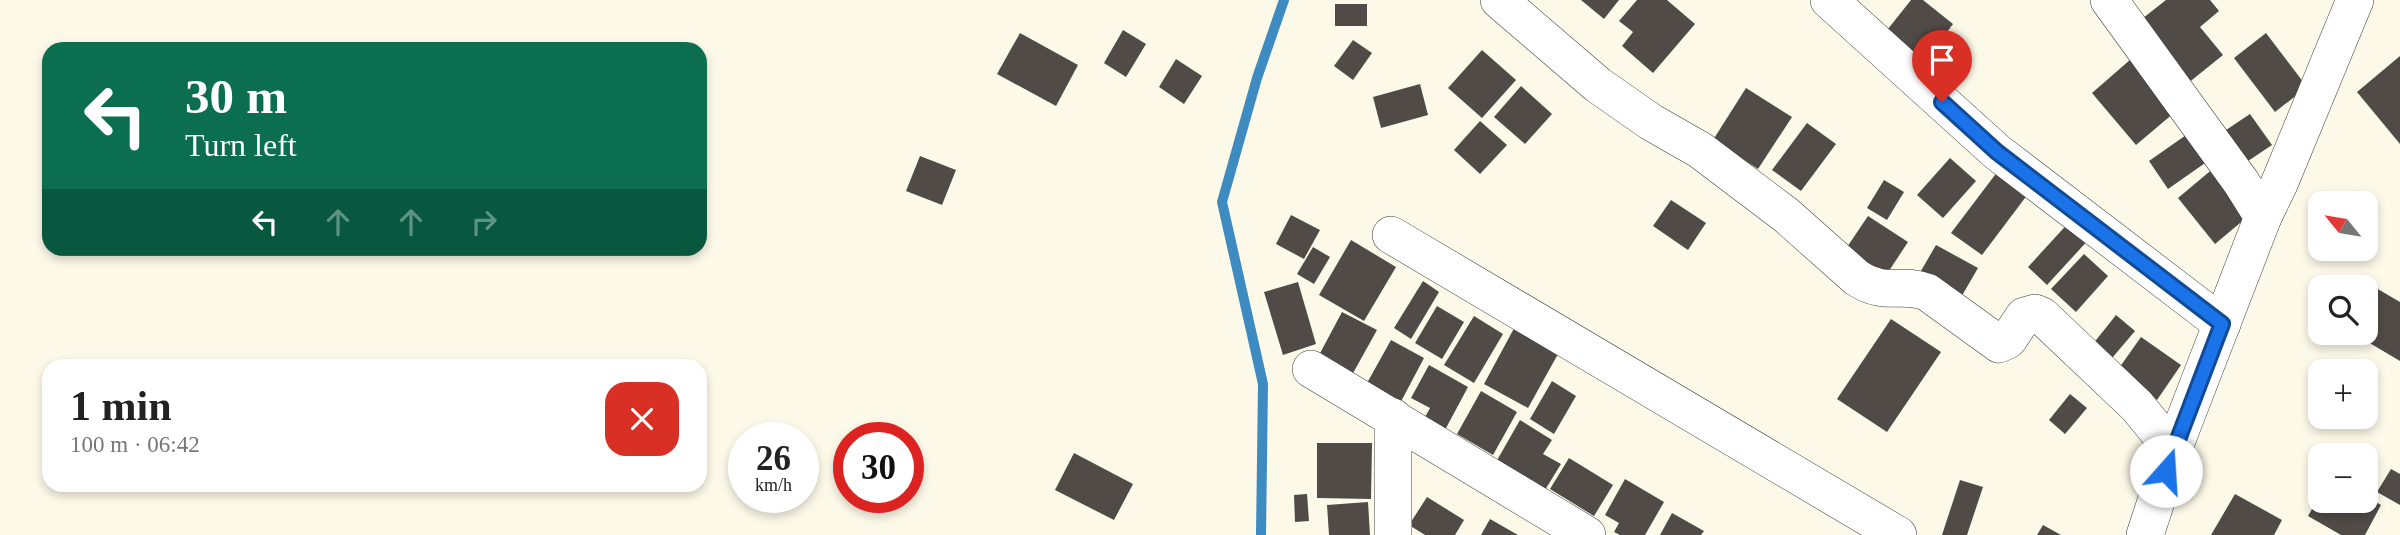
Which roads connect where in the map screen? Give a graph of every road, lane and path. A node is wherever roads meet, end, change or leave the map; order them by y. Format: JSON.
{"nodes":[{"id":1,"x":1499,"y":0,"type":"edge"},
{"id":2,"x":1829,"y":0,"type":"edge"},
{"id":3,"x":2109,"y":0,"type":"edge"},
{"id":4,"x":2355,"y":0,"type":"edge"},
{"id":5,"x":2263,"y":217,"type":"junction"},
{"id":6,"x":1391,"y":236,"type":"dead end"},
{"id":7,"x":2222,"y":324,"type":"junction"},
{"id":8,"x":1311,"y":369,"type":"dead end"},
{"id":9,"x":1393,"y":417,"type":"junction"},
{"id":10,"x":2173,"y":450,"type":"junction"},
{"id":11,"x":1393,"y":535,"type":"edge"},
{"id":12,"x":1587,"y":535,"type":"edge"},
{"id":13,"x":1898,"y":535,"type":"edge"},
{"id":14,"x":2146,"y":535,"type":"edge"}],
"edges":[{"from":1,"to":10,"type":"street"},
{"from":2,"to":7,"type":"street"},
{"from":3,"to":5,"type":"street"},
{"from":4,"to":5,"type":"street"},
{"from":5,"to":7,"type":"street"},
{"from":6,"to":13,"type":"street"},
{"from":7,"to":10,"type":"street"},
{"from":8,"to":9,"type":"street"},
{"from":9,"to":11,"type":"street"},
{"from":9,"to":12,"type":"street"},
{"from":10,"to":14,"type":"street"}]}
